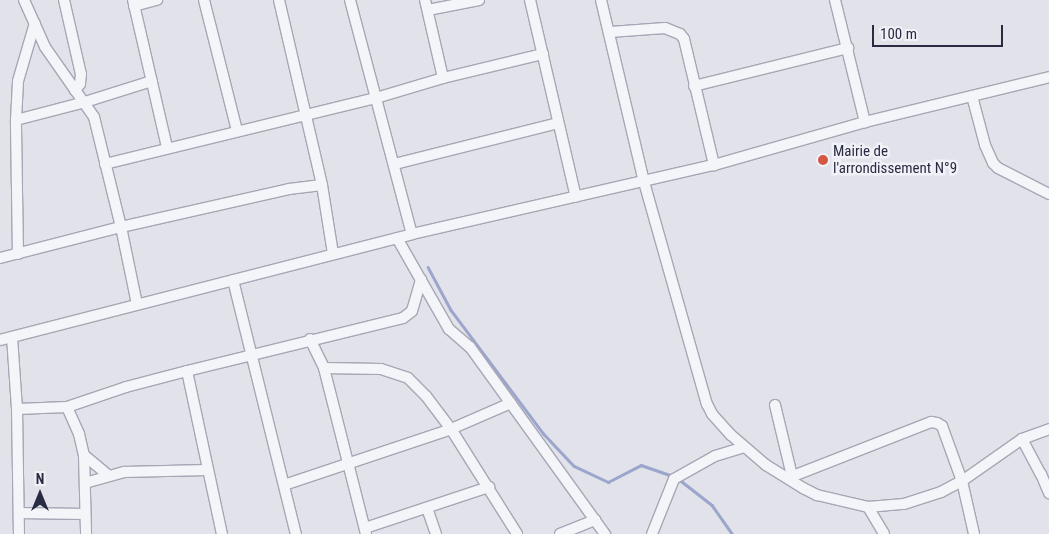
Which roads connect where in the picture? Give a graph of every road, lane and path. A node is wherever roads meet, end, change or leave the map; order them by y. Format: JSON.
{"nodes":[{"id":1,"x":24,"y":0,"type":"edge"},
{"id":2,"x":64,"y":0,"type":"edge"},
{"id":3,"x":157,"y":0,"type":"edge"},
{"id":4,"x":204,"y":0,"type":"edge"},
{"id":5,"x":279,"y":0,"type":"edge"},
{"id":6,"x":350,"y":0,"type":"edge"},
{"id":7,"x":480,"y":0,"type":"edge"},
{"id":8,"x":530,"y":0,"type":"edge"},
{"id":9,"x":601,"y":0,"type":"edge"},
{"id":10,"x":835,"y":0,"type":"edge"},
{"id":11,"x":133,"y":3,"type":"edge"},
{"id":12,"x":426,"y":5,"type":"edge"},
{"id":13,"x":34,"y":23,"type":"junction"},
{"id":14,"x":610,"y":32,"type":"junction"},
{"id":15,"x":848,"y":48,"type":"junction"},
{"id":16,"x":543,"y":54,"type":"junction"},
{"id":17,"x":1049,"y":77,"type":"edge"},
{"id":18,"x":443,"y":78,"type":"junction"},
{"id":19,"x":152,"y":81,"type":"junction"},
{"id":20,"x":694,"y":86,"type":"junction"},
{"id":21,"x":75,"y":90,"type":"junction"},
{"id":22,"x":972,"y":96,"type":"junction"},
{"id":23,"x":376,"y":98,"type":"junction"},
{"id":24,"x":84,"y":102,"type":"junction"},
{"id":25,"x":306,"y":113,"type":"junction"},
{"id":26,"x":16,"y":120,"type":"junction"},
{"id":27,"x":865,"y":122,"type":"junction"},
{"id":28,"x":558,"y":123,"type":"junction"},
{"id":29,"x":237,"y":130,"type":"junction"},
{"id":30,"x":167,"y":147,"type":"junction"},
{"id":31,"x":105,"y":164,"type":"junction"},
{"id":32,"x":395,"y":164,"type":"junction"},
{"id":33,"x":714,"y":164,"type":"junction"},
{"id":34,"x":644,"y":182,"type":"junction"},
{"id":35,"x":322,"y":185,"type":"junction"},
{"id":36,"x":1049,"y":194,"type":"edge"},
{"id":37,"x":576,"y":197,"type":"junction"},
{"id":38,"x":121,"y":227,"type":"junction"},
{"id":39,"x":412,"y":234,"type":"junction"},
{"id":40,"x":397,"y":238,"type":"junction"},
{"id":41,"x":18,"y":254,"type":"junction"},
{"id":42,"x":333,"y":254,"type":"junction"},
{"id":43,"x":0,"y":258,"type":"edge"},
{"id":44,"x":420,"y":279,"type":"junction"},
{"id":45,"x":233,"y":280,"type":"junction"},
{"id":46,"x":137,"y":304,"type":"junction"},
{"id":47,"x":12,"y":337,"type":"junction"},
{"id":48,"x":310,"y":339,"type":"junction"},
{"id":49,"x":0,"y":340,"type":"edge"},
{"id":50,"x":252,"y":356,"type":"junction"},
{"id":51,"x":324,"y":368,"type":"junction"},
{"id":52,"x":187,"y":370,"type":"junction"},
{"id":53,"x":511,"y":403,"type":"junction"},
{"id":54,"x":775,"y":405,"type":"dead end"},
{"id":55,"x":66,"y":407,"type":"junction"},
{"id":56,"x":17,"y":410,"type":"junction"},
{"id":57,"x":451,"y":429,"type":"junction"},
{"id":58,"x":1049,"y":429,"type":"edge"},
{"id":59,"x":1022,"y":439,"type":"junction"},
{"id":60,"x":744,"y":447,"type":"junction"},
{"id":61,"x":84,"y":455,"type":"junction"},
{"id":62,"x":347,"y":463,"type":"junction"},
{"id":63,"x":207,"y":470,"type":"junction"},
{"id":64,"x":108,"y":475,"type":"junction"},
{"id":65,"x":790,"y":477,"type":"junction"},
{"id":66,"x":962,"y":481,"type":"junction"},
{"id":67,"x":85,"y":482,"type":"junction"},
{"id":68,"x":284,"y":485,"type":"junction"},
{"id":69,"x":490,"y":487,"type":"junction"},
{"id":70,"x":1049,"y":493,"type":"edge"},
{"id":71,"x":868,"y":507,"type":"junction"},
{"id":72,"x":427,"y":508,"type":"junction"},
{"id":73,"x":19,"y":513,"type":"junction"},
{"id":74,"x":85,"y":514,"type":"junction"},
{"id":75,"x":595,"y":520,"type":"junction"},
{"id":76,"x":366,"y":531,"type":"edge"},
{"id":77,"x":19,"y":534,"type":"edge"},
{"id":78,"x":86,"y":534,"type":"edge"},
{"id":79,"x":222,"y":534,"type":"edge"},
{"id":80,"x":296,"y":534,"type":"edge"},
{"id":81,"x":436,"y":534,"type":"edge"},
{"id":82,"x":517,"y":534,"type":"edge"},
{"id":83,"x":560,"y":534,"type":"edge"},
{"id":84,"x":605,"y":534,"type":"edge"},
{"id":85,"x":652,"y":534,"type":"edge"},
{"id":86,"x":884,"y":534,"type":"edge"},
{"id":87,"x":974,"y":534,"type":"edge"}],
"edges":[{"from":1,"to":13,"type":"street"},
{"from":2,"to":21,"type":"street"},
{"from":3,"to":11,"type":"street"},
{"from":4,"to":29,"type":"street"},
{"from":5,"to":25,"type":"street"},
{"from":6,"to":23,"type":"street"},
{"from":7,"to":12,"type":"street"},
{"from":8,"to":16,"type":"street"},
{"from":9,"to":14,"type":"street"},
{"from":10,"to":15,"type":"street"},
{"from":11,"to":19,"type":"street"},
{"from":12,"to":18,"type":"street"},
{"from":13,"to":21,"type":"street"},
{"from":13,"to":26,"type":"street"},
{"from":14,"to":20,"type":"street"},
{"from":14,"to":34,"type":"street"},
{"from":15,"to":20,"type":"street"},
{"from":15,"to":27,"type":"street"},
{"from":16,"to":18,"type":"street"},
{"from":16,"to":28,"type":"street"},
{"from":17,"to":22,"type":"street"},
{"from":18,"to":23,"type":"street"},
{"from":19,"to":24,"type":"street"},
{"from":19,"to":30,"type":"street"},
{"from":20,"to":33,"type":"street"},
{"from":21,"to":24,"type":"street"},
{"from":22,"to":27,"type":"street"},
{"from":22,"to":36,"type":"street"},
{"from":23,"to":25,"type":"street"},
{"from":23,"to":32,"type":"street"},
{"from":24,"to":26,"type":"street"},
{"from":24,"to":31,"type":"street"},
{"from":25,"to":29,"type":"street"},
{"from":25,"to":35,"type":"street"},
{"from":26,"to":41,"type":"street"},
{"from":27,"to":33,"type":"street"},
{"from":28,"to":32,"type":"street"},
{"from":28,"to":37,"type":"street"},
{"from":29,"to":30,"type":"street"},
{"from":30,"to":31,"type":"street"},
{"from":31,"to":38,"type":"street"},
{"from":32,"to":39,"type":"street"},
{"from":33,"to":34,"type":"street"},
{"from":34,"to":37,"type":"street"},
{"from":34,"to":60,"type":"street"},
{"from":35,"to":38,"type":"street"},
{"from":35,"to":42,"type":"street"},
{"from":37,"to":39,"type":"street"},
{"from":38,"to":41,"type":"street"},
{"from":38,"to":46,"type":"street"},
{"from":39,"to":40,"type":"street"},
{"from":40,"to":42,"type":"street"},
{"from":40,"to":44,"type":"street"},
{"from":41,"to":43,"type":"street"},
{"from":42,"to":45,"type":"street"},
{"from":44,"to":48,"type":"street"},
{"from":44,"to":53,"type":"street"},
{"from":45,"to":46,"type":"street"},
{"from":45,"to":50,"type":"street"},
{"from":46,"to":47,"type":"street"},
{"from":47,"to":49,"type":"street"},
{"from":47,"to":56,"type":"street"},
{"from":48,"to":50,"type":"street"},
{"from":48,"to":51,"type":"street"},
{"from":50,"to":52,"type":"street"},
{"from":50,"to":68,"type":"street"},
{"from":51,"to":57,"type":"street"},
{"from":51,"to":62,"type":"street"},
{"from":52,"to":55,"type":"street"},
{"from":52,"to":63,"type":"street"},
{"from":53,"to":57,"type":"street"},
{"from":53,"to":75,"type":"street"},
{"from":54,"to":65,"type":"street"},
{"from":55,"to":56,"type":"street"},
{"from":55,"to":61,"type":"street"},
{"from":56,"to":73,"type":"street"},
{"from":57,"to":62,"type":"street"},
{"from":57,"to":69,"type":"street"},
{"from":58,"to":59,"type":"street"},
{"from":59,"to":66,"type":"street"},
{"from":59,"to":70,"type":"street"},
{"from":60,"to":65,"type":"street"},
{"from":60,"to":85,"type":"street"},
{"from":61,"to":64,"type":"street"},
{"from":61,"to":67,"type":"street"},
{"from":62,"to":68,"type":"street"},
{"from":62,"to":76,"type":"street"},
{"from":63,"to":64,"type":"street"},
{"from":63,"to":79,"type":"street"},
{"from":64,"to":67,"type":"street"},
{"from":65,"to":66,"type":"street"},
{"from":65,"to":71,"type":"street"},
{"from":66,"to":71,"type":"street"},
{"from":66,"to":87,"type":"street"},
{"from":67,"to":74,"type":"street"},
{"from":68,"to":80,"type":"street"},
{"from":69,"to":72,"type":"street"},
{"from":69,"to":82,"type":"street"},
{"from":71,"to":86,"type":"street"},
{"from":72,"to":76,"type":"street"},
{"from":72,"to":81,"type":"street"},
{"from":73,"to":74,"type":"street"},
{"from":73,"to":77,"type":"street"},
{"from":74,"to":78,"type":"street"},
{"from":75,"to":83,"type":"street"},
{"from":75,"to":84,"type":"street"}]}
